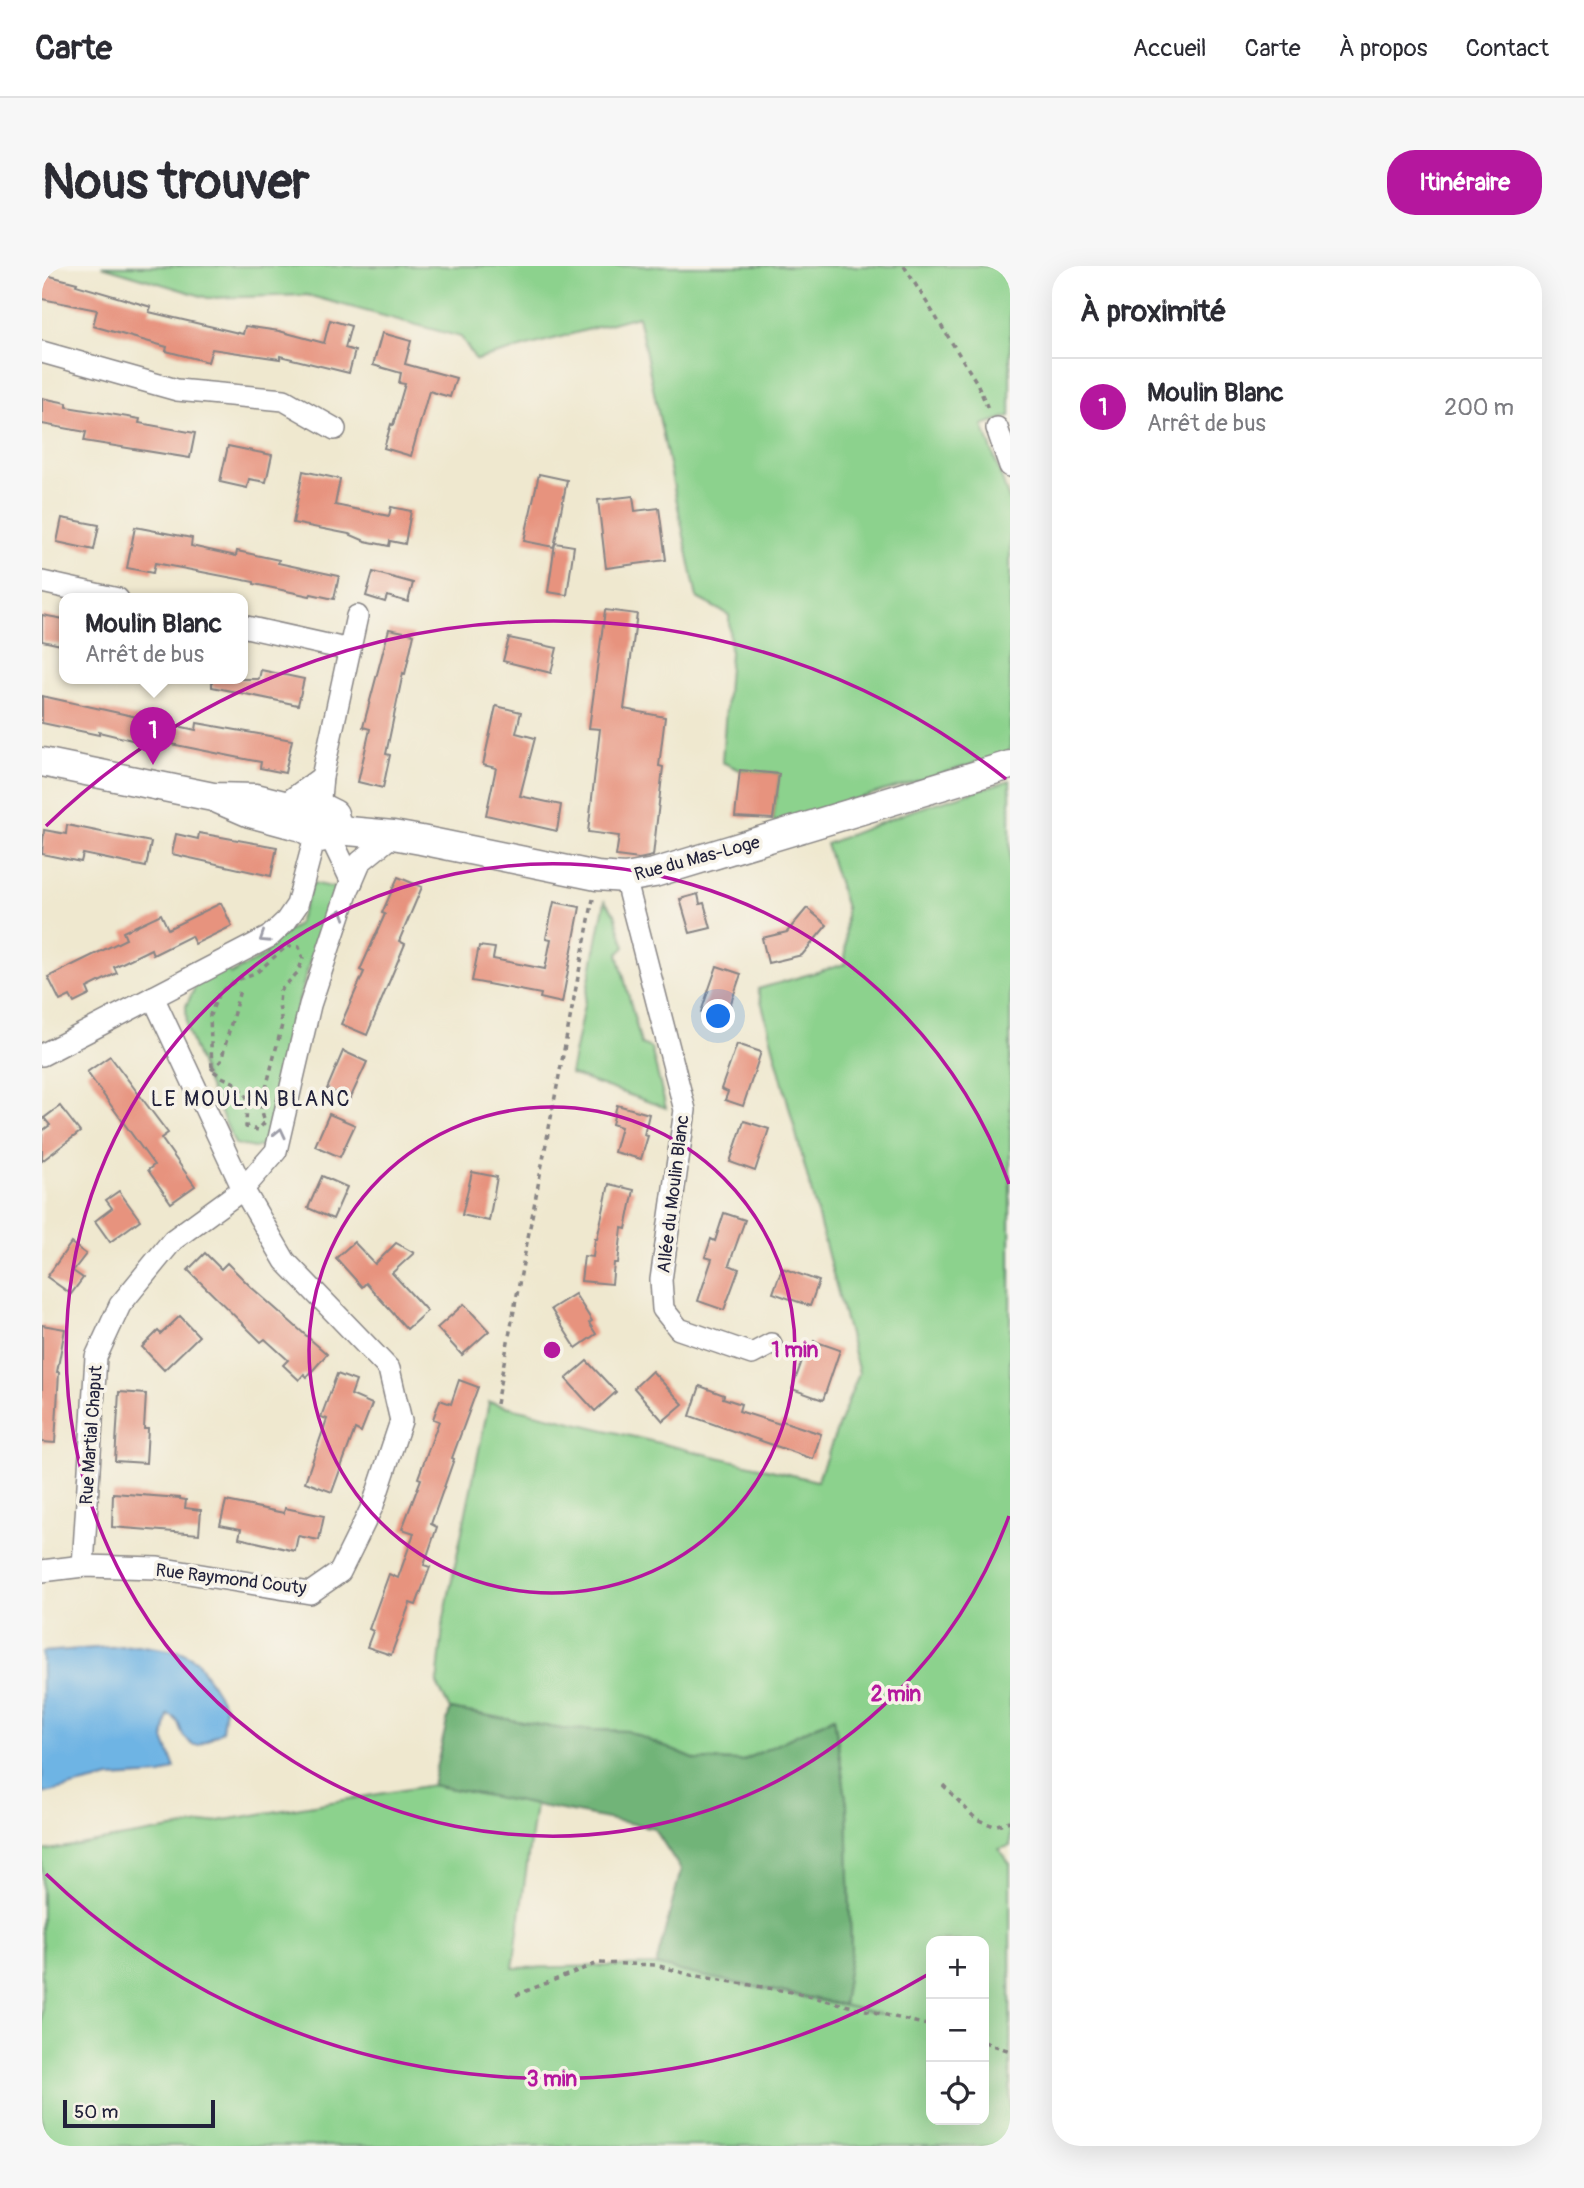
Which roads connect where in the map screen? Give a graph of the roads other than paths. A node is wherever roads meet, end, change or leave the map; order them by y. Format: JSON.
{"nodes":[{"id":1,"x":42,"y":352,"type":"edge"},
{"id":2,"x":997,"y":428,"type":"road end"},
{"id":3,"x":335,"y":429,"type":"dead end"},
{"id":4,"x":1010,"y":466,"type":"edge"},
{"id":5,"x":42,"y":582,"type":"edge"},
{"id":6,"x":91,"y":593,"type":"edge"},
{"id":7,"x":357,"y":616,"type":"dead end"},
{"id":8,"x":248,"y":627,"type":"edge"},
{"id":9,"x":350,"y":650,"type":"junction"},
{"id":10,"x":42,"y":762,"type":"edge"},
{"id":11,"x":1010,"y":765,"type":"edge"},
{"id":12,"x":322,"y":777,"type":"junction"},
{"id":13,"x":212,"y":797,"type":"junction"},
{"id":14,"x":284,"y":805,"type":"junction"},
{"id":15,"x":321,"y":825,"type":"junction"},
{"id":16,"x":393,"y":835,"type":"junction"},
{"id":17,"x":625,"y":878,"type":"junction"},
{"id":18,"x":352,"y":882,"type":"junction"},
{"id":19,"x":153,"y":997,"type":"junction"},
{"id":20,"x":42,"y":1055,"type":"edge"},
{"id":21,"x":243,"y":1189,"type":"junction"},
{"id":22,"x":771,"y":1344,"type":"dead end"},
{"id":23,"x":83,"y":1566,"type":"junction"},
{"id":24,"x":42,"y":1571,"type":"edge"}],
"edges":[{"from":1,"to":3,"type":"street"},
{"from":2,"to":4,"type":"street"},
{"from":5,"to":6,"type":"street"},
{"from":7,"to":9,"type":"street"},
{"from":8,"to":9,"type":"street"},
{"from":9,"to":12,"type":"street"},
{"from":10,"to":13,"type":"main road","name":"Rue du Mas-Loge"},
{"from":11,"to":17,"type":"main road","name":"Rue du Mas-Loge"},
{"from":12,"to":14,"type":"street"},
{"from":12,"to":15,"type":"street"},
{"from":13,"to":14,"type":"main road","name":"Rue du Mas-Loge"},
{"from":13,"to":15,"type":"main road","name":"Rue du Mas-Loge"},
{"from":14,"to":15,"type":"main road","name":"Rue du Mas-Loge"},
{"from":15,"to":16,"type":"main road","name":"Rue du Mas-Loge"},
{"from":15,"to":18,"type":"street"},
{"from":15,"to":19,"type":"street","one_way":true},
{"from":16,"to":17,"type":"main road","name":"Rue du Mas-Loge"},
{"from":16,"to":18,"type":"street","name":"Rue Martial Chaput"},
{"from":17,"to":22,"type":"street","name":"Allée du Moulin Blanc"},
{"from":21,"to":18,"type":"street","name":"Rue Martial Chaput","one_way":true},
{"from":19,"to":20,"type":"street"},
{"from":19,"to":21,"type":"street","name":"Rue Raymond Couty"},
{"from":21,"to":23,"type":"street","name":"Rue Martial Chaput"},
{"from":21,"to":23,"type":"street","name":"Rue Raymond Couty"},
{"from":23,"to":24,"type":"street","name":"Rue Raymond Couty"}]}
